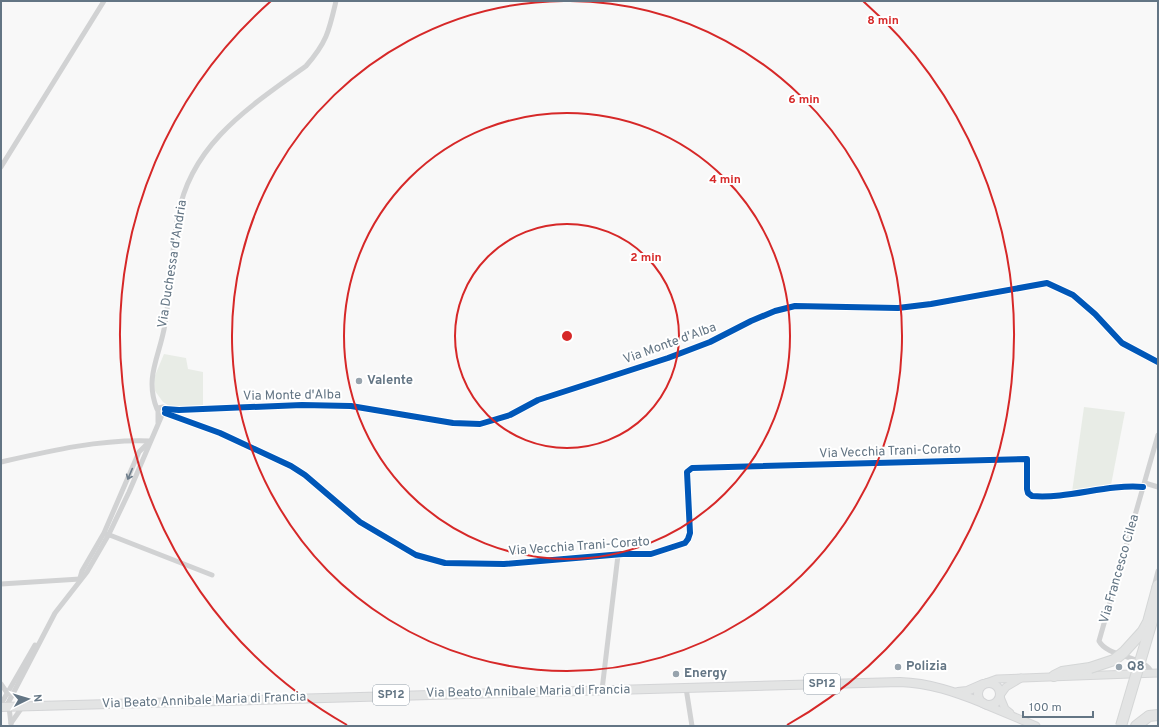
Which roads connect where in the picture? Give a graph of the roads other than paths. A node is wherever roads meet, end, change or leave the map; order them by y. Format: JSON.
{"nodes":[{"id":1,"x":104,"y":1,"type":"edge"},
{"id":2,"x":336,"y":1,"type":"edge"},
{"id":3,"x":1,"y":167,"type":"edge"},
{"id":4,"x":1158,"y":362,"type":"edge"},
{"id":5,"x":179,"y":410,"type":"junction"},
{"id":6,"x":161,"y":411,"type":"junction"},
{"id":7,"x":181,"y":420,"type":"junction"},
{"id":8,"x":1158,"y":435,"type":"edge"},
{"id":9,"x":150,"y":441,"type":"junction"},
{"id":10,"x":1,"y":462,"type":"edge"},
{"id":11,"x":1144,"y":485,"type":"junction"},
{"id":12,"x":1158,"y":487,"type":"edge"},
{"id":13,"x":106,"y":534,"type":"junction"},
{"id":14,"x":618,"y":555,"type":"junction"},
{"id":15,"x":1158,"y":571,"type":"edge"},
{"id":16,"x":212,"y":575,"type":"dead end"},
{"id":17,"x":80,"y":579,"type":"junction"},
{"id":18,"x":1,"y":584,"type":"edge"},
{"id":19,"x":1158,"y":586,"type":"edge"},
{"id":20,"x":1158,"y":601,"type":"edge"},
{"id":21,"x":1158,"y":618,"type":"edge"},
{"id":22,"x":46,"y":632,"type":"junction"},
{"id":23,"x":1117,"y":653,"type":"junction"},
{"id":24,"x":1156,"y":671,"type":"edge"},
{"id":25,"x":1054,"y":676,"type":"junction"},
{"id":26,"x":1023,"y":677,"type":"junction"},
{"id":27,"x":1,"y":684,"type":"edge"},
{"id":28,"x":985,"y":684,"type":"junction"},
{"id":29,"x":686,"y":688,"type":"junction"},
{"id":30,"x":602,"y":690,"type":"junction"},
{"id":31,"x":957,"y":692,"type":"junction"},
{"id":32,"x":7,"y":693,"type":"junction"},
{"id":33,"x":1000,"y":695,"type":"junction"},
{"id":34,"x":11,"y":698,"type":"junction"},
{"id":35,"x":984,"y":704,"type":"junction"},
{"id":36,"x":6,"y":706,"type":"edge"},
{"id":37,"x":23,"y":706,"type":"junction"},
{"id":38,"x":1158,"y":715,"type":"edge"},
{"id":39,"x":1013,"y":716,"type":"junction"},
{"id":40,"x":14,"y":717,"type":"junction"},
{"id":41,"x":10,"y":724,"type":"edge"},
{"id":42,"x":692,"y":726,"type":"edge"},
{"id":43,"x":1036,"y":726,"type":"edge"},
{"id":44,"x":1121,"y":726,"type":"edge"},
{"id":45,"x":1126,"y":726,"type":"edge"},
{"id":46,"x":1136,"y":726,"type":"edge"}],
"edges":[{"from":1,"to":3,"type":"street"},
{"from":2,"to":6,"type":"street","name":"Via Duchessa d'Andria"},
{"from":4,"to":5,"type":"street","name":"Via Monte d'Alba"},
{"from":5,"to":6,"type":"street","name":"Via Monte d'Alba"},
{"from":5,"to":7,"type":"street"},
{"from":6,"to":7,"type":"street","name":"Via Vecchia Trani-Corato"},
{"from":6,"to":9,"type":"street","name":"Via Duchessa d'Andria"},
{"from":7,"to":14,"type":"street","name":"Via Vecchia Trani-Corato"},
{"from":8,"to":11,"type":"street","name":"Via Francesco Cilea"},
{"from":9,"to":10,"type":"street"},
{"from":9,"to":13,"type":"street","name":"Via Duchessa d'Andria"},
{"from":11,"to":12,"type":"street"},
{"from":11,"to":14,"type":"street","name":"Via Vecchia Trani-Corato"},
{"from":11,"to":23,"type":"street","name":"Via Francesco Cilea"},
{"from":13,"to":16,"type":"street"},
{"from":13,"to":17,"type":"street","name":"Via Duchessa d'Andria"},
{"from":14,"to":30,"type":"street"},
{"from":15,"to":23,"type":"street"},
{"from":17,"to":18,"type":"street"},
{"from":17,"to":22,"type":"street","name":"Via Duchessa d'Andria"},
{"from":19,"to":25,"type":"highway","bridge":true},
{"from":20,"to":44,"type":"highway","bridge":true},
{"from":21,"to":45,"type":"highway"},
{"from":22,"to":32,"type":"street","name":"Via Duchessa d'Andria"},
{"from":22,"to":34,"type":"street","name":"Via Duchessa d'Andria"},
{"from":23,"to":24,"type":"street","name":"Via Francesco Cilea"},
{"from":24,"to":25,"type":"main road"},
{"from":25,"to":26,"type":"main road"},
{"from":26,"to":28,"type":"main road"},
{"from":26,"to":33,"type":"main road"},
{"from":27,"to":32,"type":"street"},
{"from":28,"to":31,"type":"main road","name":"Via Beato Annibale Maria di Francia","number":"SP12"},
{"from":28,"to":33,"type":"main road"},
{"from":28,"to":35,"type":"main road"},
{"from":29,"to":30,"type":"main road","name":"Via Beato Annibale Maria di Francia","number":"SP12"},
{"from":29,"to":31,"type":"main road","name":"Via Beato Annibale Maria di Francia","number":"SP12"},
{"from":29,"to":42,"type":"street"},
{"from":30,"to":37,"type":"main road","name":"Via Beato Annibale Maria di Francia","number":"SP12"},
{"from":31,"to":35,"type":"main road","name":"Via Beato Annibale Maria di Francia","number":"SP12"},
{"from":32,"to":34,"type":"street"},
{"from":32,"to":36,"type":"street","name":"Via Duchessa d'Andria"},
{"from":33,"to":35,"type":"main road"},
{"from":33,"to":39,"type":"main road"},
{"from":34,"to":36,"type":"street","name":"Via Duchessa d'Andria"},
{"from":35,"to":39,"type":"main road"},
{"from":36,"to":37,"type":"main road","name":"Via Beato Annibale Maria di Francia","number":"SP12"},
{"from":36,"to":40,"type":"street"},
{"from":36,"to":41,"type":"street"},
{"from":37,"to":40,"type":"street"},
{"from":38,"to":46,"type":"highway"},
{"from":39,"to":43,"type":"main road"},
{"from":40,"to":41,"type":"street"}]}
